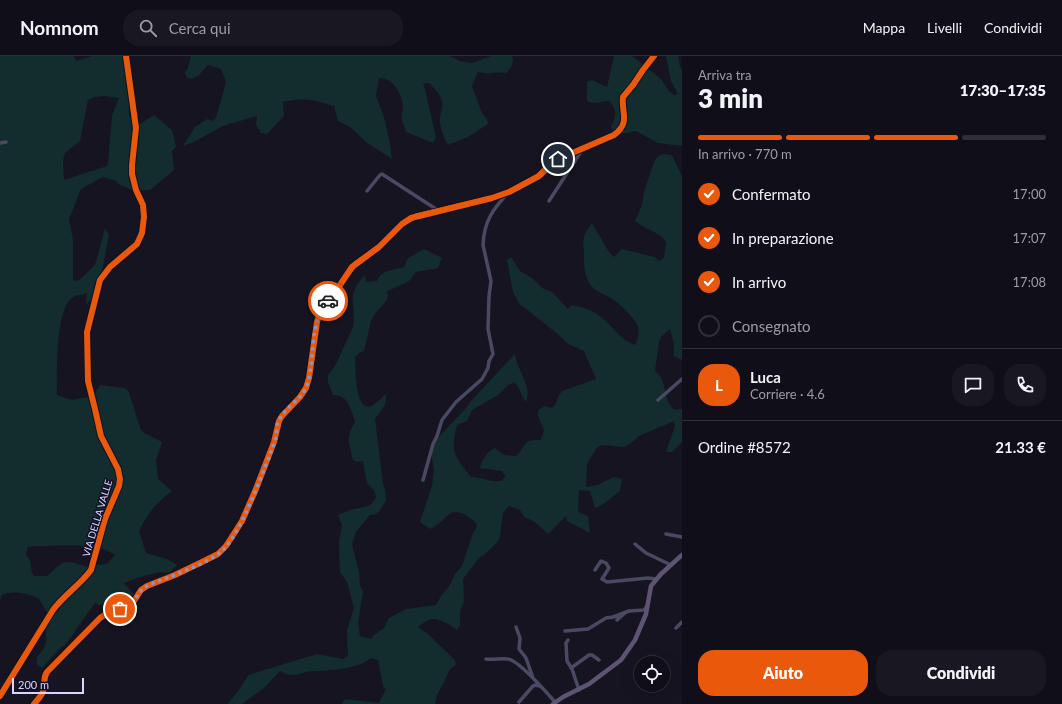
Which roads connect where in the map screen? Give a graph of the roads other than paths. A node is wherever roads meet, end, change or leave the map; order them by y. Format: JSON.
{"nodes":[{"id":1,"x":126,"y":56,"type":"edge"},
{"id":2,"x":654,"y":56,"type":"edge"},
{"id":3,"x":6,"y":142,"type":"dead end"},
{"id":4,"x":0,"y":143,"type":"edge"},
{"id":5,"x":582,"y":150,"type":"junction"},
{"id":6,"x":368,"y":191,"type":"dead end"},
{"id":7,"x":509,"y":192,"type":"junction"},
{"id":8,"x":549,"y":201,"type":"dead end"},
{"id":9,"x":439,"y":211,"type":"junction"},
{"id":10,"x":682,"y":379,"type":"edge"},
{"id":11,"x":658,"y":400,"type":"dead end"},
{"id":12,"x":423,"y":480,"type":"dead end"},
{"id":13,"x":666,"y":534,"type":"dead end"},
{"id":14,"x":682,"y":537,"type":"edge"},
{"id":15,"x":634,"y":544,"type":"dead end"},
{"id":16,"x":682,"y":555,"type":"edge"},
{"id":17,"x":671,"y":565,"type":"junction"},
{"id":18,"x":595,"y":570,"type":"dead end"},
{"id":19,"x":656,"y":579,"type":"junction"},
{"id":20,"x":648,"y":604,"type":"junction"},
{"id":21,"x":628,"y":611,"type":"junction"},
{"id":22,"x":617,"y":620,"type":"dead end"},
{"id":23,"x":682,"y":622,"type":"edge"},
{"id":24,"x":516,"y":628,"type":"dead end"},
{"id":25,"x":676,"y":628,"type":"dead end"},
{"id":26,"x":565,"y":631,"type":"dead end"},
{"id":27,"x":568,"y":640,"type":"dead end"},
{"id":28,"x":486,"y":659,"type":"dead end"},
{"id":29,"x":599,"y":660,"type":"dead end"},
{"id":30,"x":571,"y":668,"type":"junction"},
{"id":31,"x":536,"y":681,"type":"junction"},
{"id":32,"x":542,"y":687,"type":"junction"},
{"id":33,"x":579,"y":690,"type":"junction"},
{"id":34,"x":0,"y":696,"type":"edge"},
{"id":35,"x":519,"y":702,"type":"dead end"},
{"id":36,"x":554,"y":703,"type":"edge"},
{"id":37,"x":34,"y":704,"type":"edge"}],
"edges":[{"from":1,"to":34,"type":"street","name":"VIA DELLA VALLE"},
{"from":2,"to":5,"type":"street"},
{"from":3,"to":4,"type":"street"},
{"from":5,"to":7,"type":"street"},
{"from":5,"to":8,"type":"street"},
{"from":6,"to":9,"type":"street"},
{"from":7,"to":9,"type":"street"},
{"from":7,"to":12,"type":"street"},
{"from":9,"to":37,"type":"street"},
{"from":10,"to":11,"type":"street"},
{"from":13,"to":14,"type":"street"},
{"from":15,"to":17,"type":"street"},
{"from":16,"to":17,"type":"main road"},
{"from":17,"to":19,"type":"main road"},
{"from":18,"to":19,"type":"street"},
{"from":19,"to":20,"type":"main road"},
{"from":20,"to":21,"type":"street"},
{"from":20,"to":33,"type":"main road"},
{"from":21,"to":22,"type":"street"},
{"from":21,"to":26,"type":"street"},
{"from":23,"to":25,"type":"street"},
{"from":24,"to":31,"type":"street"},
{"from":27,"to":30,"type":"street"},
{"from":28,"to":31,"type":"street"},
{"from":29,"to":30,"type":"street"},
{"from":30,"to":33,"type":"street"},
{"from":31,"to":32,"type":"street"},
{"from":32,"to":35,"type":"street"},
{"from":32,"to":36,"type":"street"},
{"from":33,"to":36,"type":"main road"}]}
